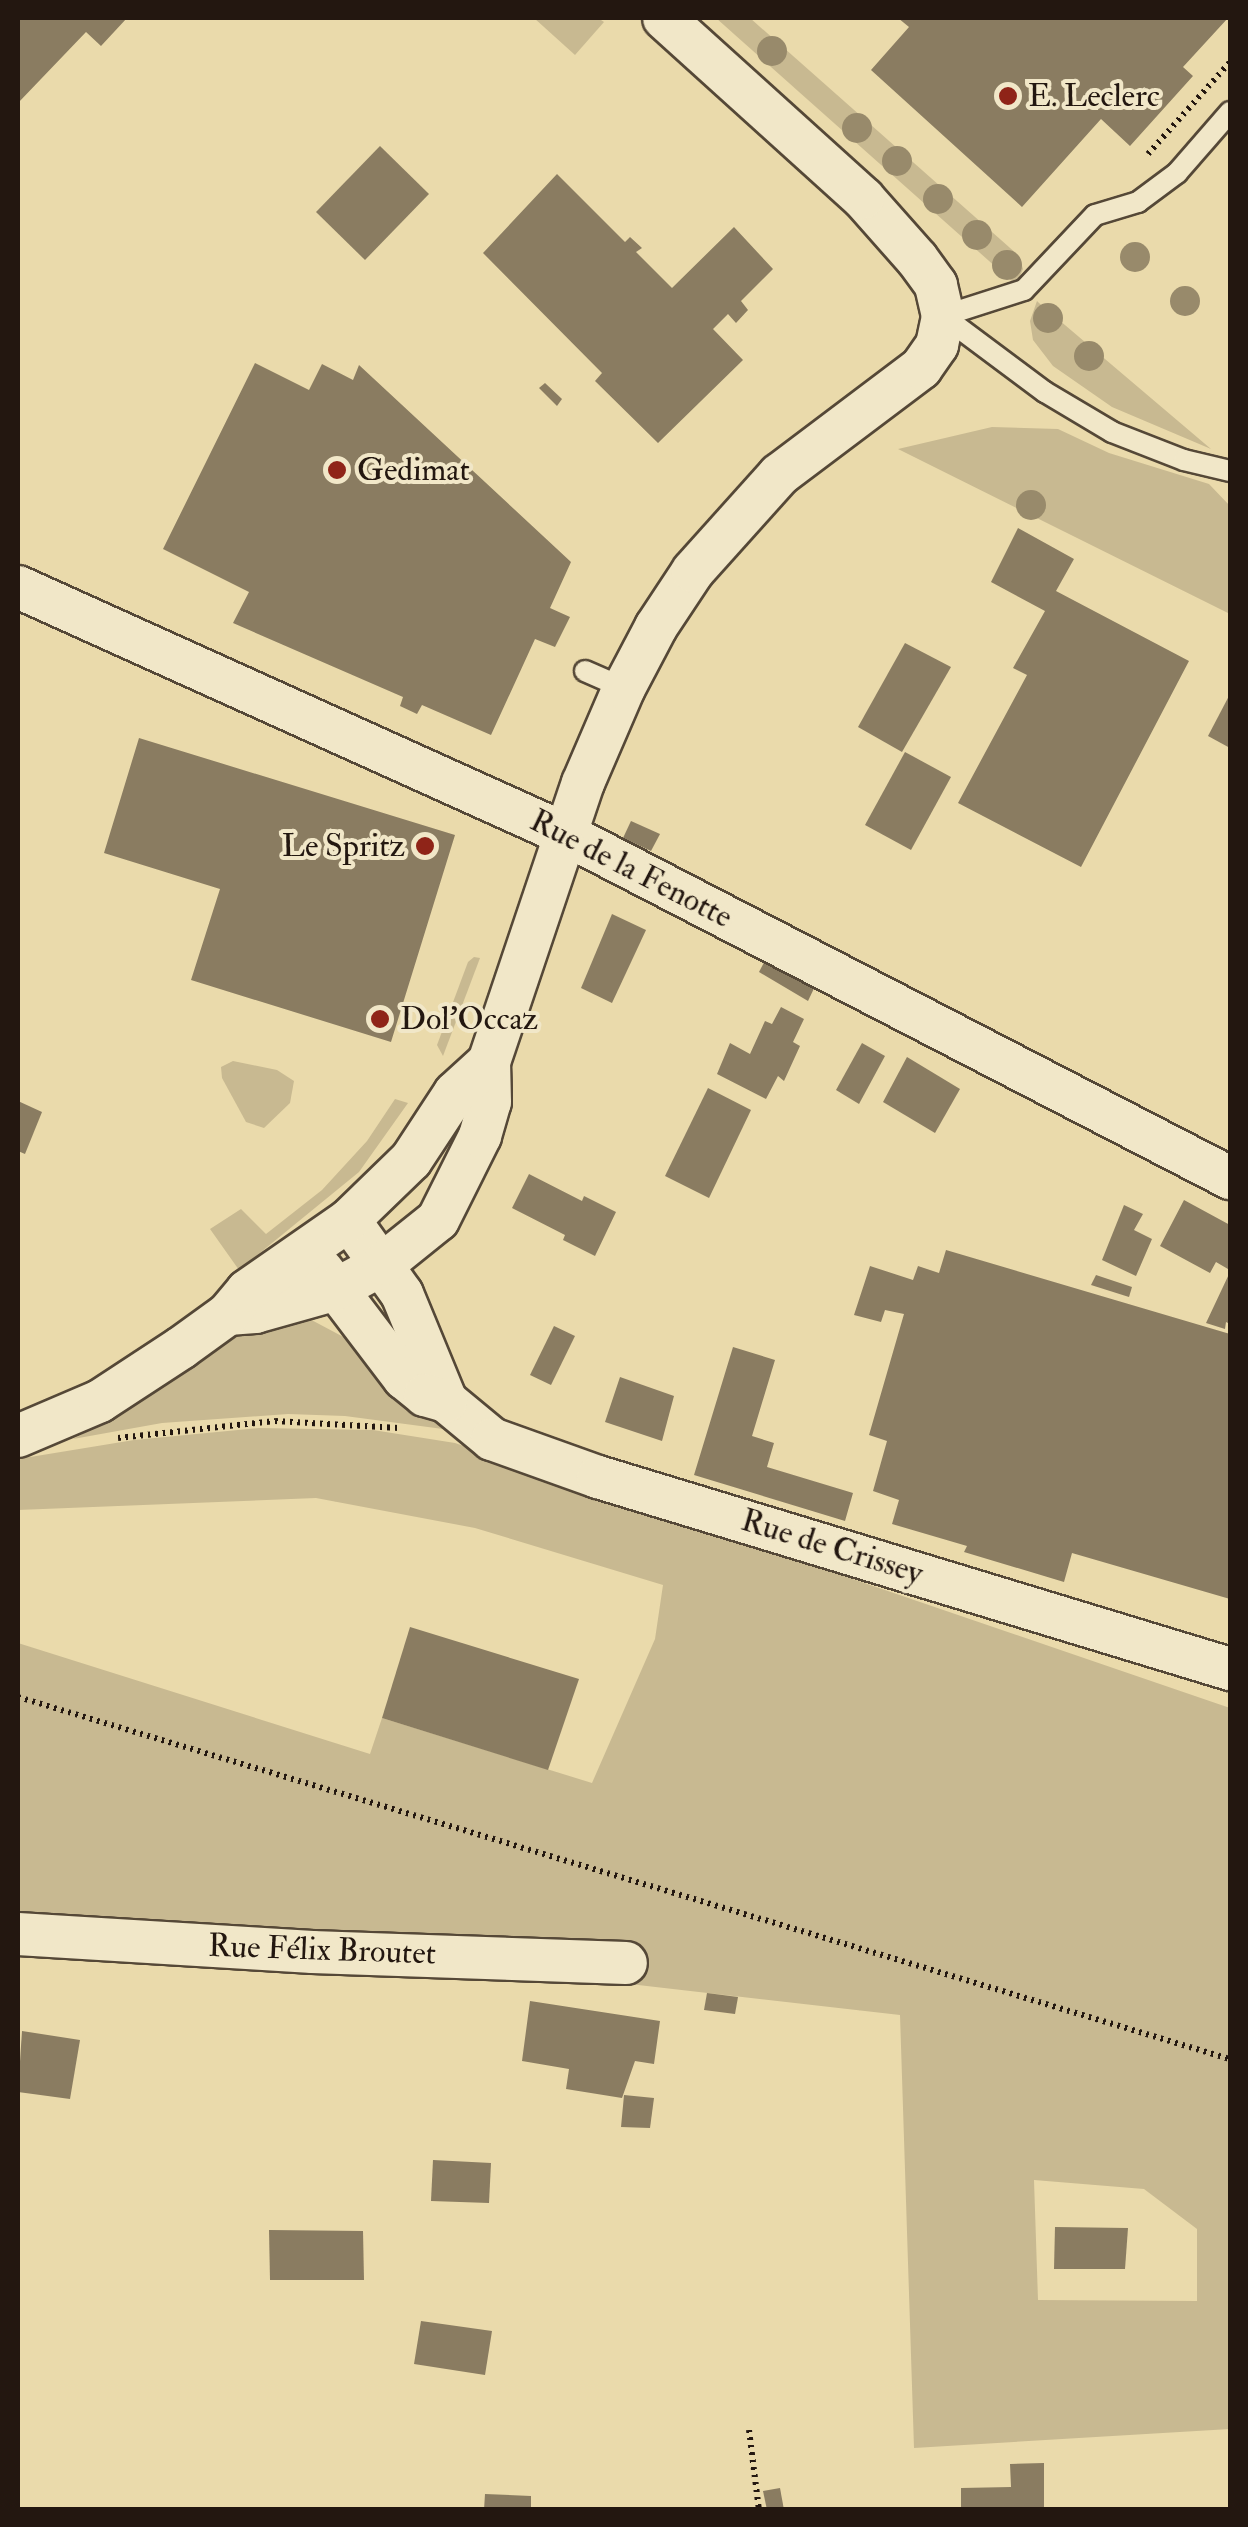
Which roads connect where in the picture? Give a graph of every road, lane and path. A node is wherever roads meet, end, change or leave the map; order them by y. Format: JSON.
{"nodes":[{"id":1,"x":664,"y":18,"type":"edge"},
{"id":2,"x":1230,"y":112,"type":"edge"},
{"id":3,"x":943,"y":316,"type":"junction"},
{"id":4,"x":1230,"y":471,"type":"edge"},
{"id":5,"x":18,"y":587,"type":"edge"},
{"id":6,"x":584,"y":671,"type":"dead end"},
{"id":7,"x":624,"y":688,"type":"junction"},
{"id":8,"x":565,"y":834,"type":"junction"},
{"id":9,"x":489,"y":1062,"type":"junction"},
{"id":10,"x":1230,"y":1178,"type":"edge"},
{"id":11,"x":349,"y":1220,"type":"junction"},
{"id":12,"x":309,"y":1252,"type":"junction"},
{"id":13,"x":383,"y":1264,"type":"junction"},
{"id":14,"x":337,"y":1290,"type":"junction"},
{"id":15,"x":228,"y":1314,"type":"junction"},
{"id":16,"x":446,"y":1401,"type":"junction"},
{"id":17,"x":406,"y":1429,"type":"dead end"},
{"id":18,"x":18,"y":1436,"type":"edge"},
{"id":19,"x":104,"y":1441,"type":"dead end"},
{"id":20,"x":1230,"y":1669,"type":"edge"},
{"id":21,"x":18,"y":1697,"type":"edge"},
{"id":22,"x":18,"y":1934,"type":"edge"},
{"id":23,"x":626,"y":1962,"type":"dead end"},
{"id":24,"x":1230,"y":2059,"type":"edge"},
{"id":25,"x":749,"y":2430,"type":"dead end"},
{"id":26,"x":759,"y":2510,"type":"edge"}],
"edges":[{"from":1,"to":3,"type":"street"},
{"from":2,"to":3,"type":"lane"},
{"from":3,"to":4,"type":"lane"},
{"from":3,"to":7,"type":"street"},
{"from":5,"to":8,"type":"street","name":"Rue de la Fenotte"},
{"from":6,"to":7,"type":"lane"},
{"from":7,"to":8,"type":"street"},
{"from":8,"to":9,"type":"street"},
{"from":8,"to":10,"type":"street","name":"Rue de la Fenotte"},
{"from":9,"to":11,"type":"street"},
{"from":9,"to":13,"type":"street"},
{"from":11,"to":12,"type":"street"},
{"from":11,"to":13,"type":"street","name":"Rue de Crissey"},
{"from":12,"to":14,"type":"street","name":"Rue de Crissey"},
{"from":12,"to":15,"type":"street"},
{"from":13,"to":14,"type":"street"},
{"from":13,"to":16,"type":"street","name":"Rue de Crissey"},
{"from":14,"to":15,"type":"street"},
{"from":14,"to":16,"type":"street","name":"Rue de Crissey"},
{"from":15,"to":18,"type":"street"},
{"from":16,"to":20,"type":"street","name":"Rue de Crissey"},
{"from":17,"to":19,"type":"path"},
{"from":21,"to":24,"type":"path"},
{"from":22,"to":23,"type":"street","name":"Rue Félix Broutet"},
{"from":25,"to":26,"type":"path"}]}
